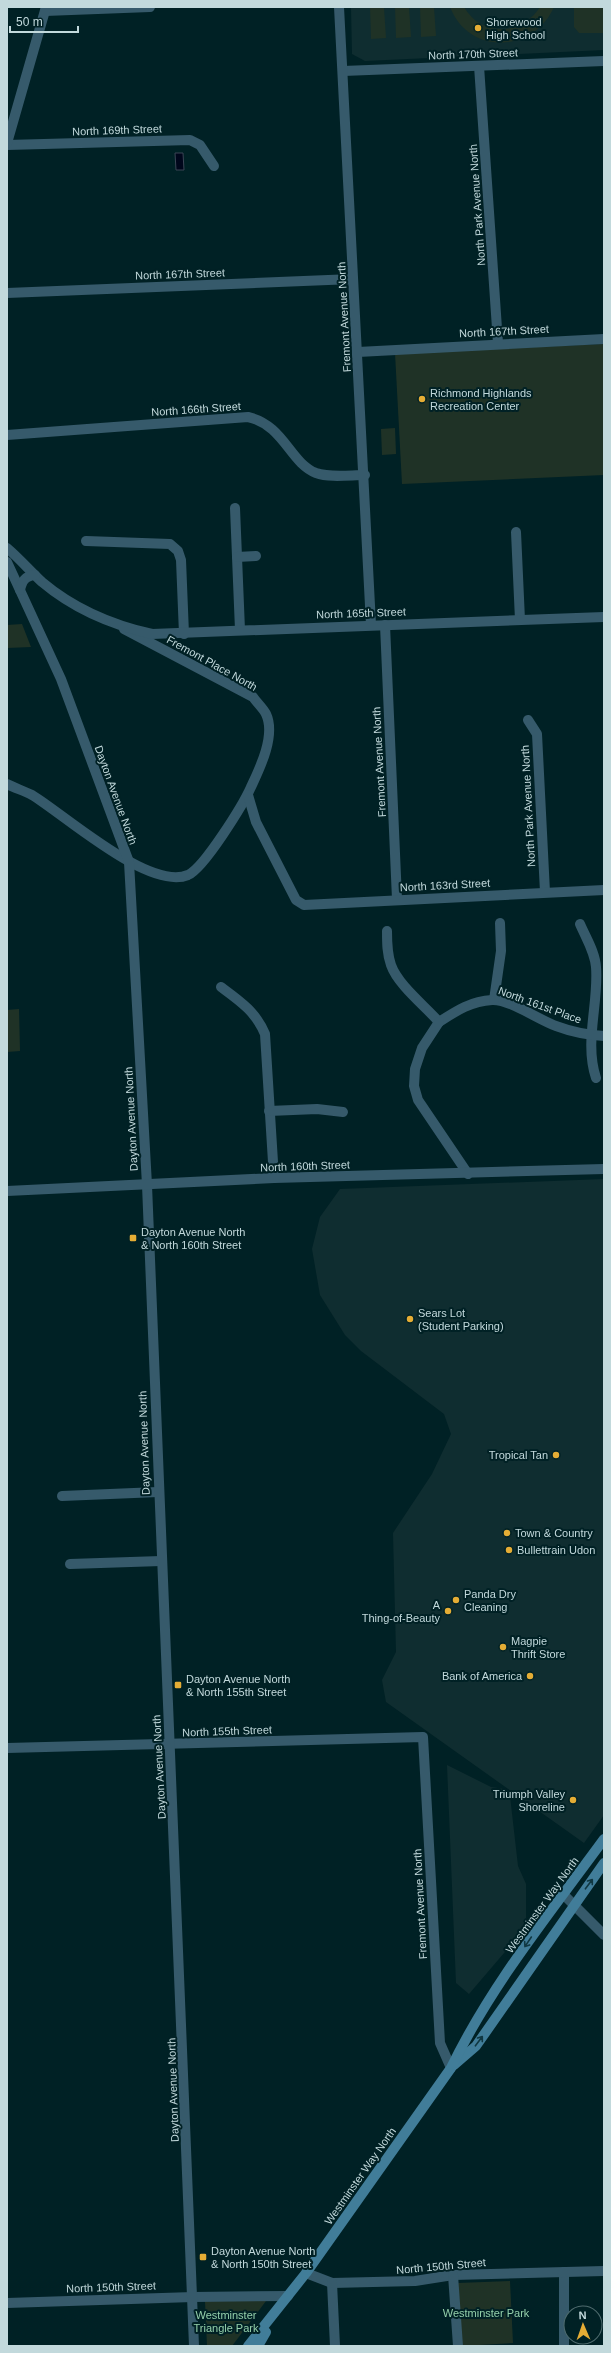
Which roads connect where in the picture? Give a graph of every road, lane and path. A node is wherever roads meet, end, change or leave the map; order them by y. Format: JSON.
{"nodes":[{"id":1,"x":150,"y":7,"type":"edge"},
{"id":2,"x":339,"y":7,"type":"edge"},
{"id":3,"x":45,"y":9,"type":"edge"},
{"id":4,"x":604,"y":61,"type":"edge"},
{"id":5,"x":479,"y":66,"type":"junction"},
{"id":6,"x":343,"y":71,"type":"junction"},
{"id":7,"x":7,"y":144,"type":"edge"},
{"id":8,"x":214,"y":166,"type":"dead end"},
{"id":9,"x":353,"y":280,"type":"junction"},
{"id":10,"x":7,"y":293,"type":"edge"},
{"id":11,"x":604,"y":339,"type":"edge"},
{"id":12,"x":498,"y":343,"type":"junction"},
{"id":13,"x":358,"y":352,"type":"junction"},
{"id":14,"x":7,"y":435,"type":"edge"},
{"id":15,"x":365,"y":475,"type":"junction"},
{"id":16,"x":235,"y":508,"type":"dead end"},
{"id":17,"x":516,"y":532,"type":"dead end"},
{"id":18,"x":86,"y":541,"type":"dead end"},
{"id":19,"x":7,"y":548,"type":"edge"},
{"id":20,"x":256,"y":556,"type":"dead end"},
{"id":21,"x":237,"y":557,"type":"junction"},
{"id":22,"x":7,"y":562,"type":"edge"},
{"id":23,"x":35,"y":575,"type":"junction"},
{"id":24,"x":20,"y":590,"type":"junction"},
{"id":25,"x":604,"y":617,"type":"edge"},
{"id":26,"x":520,"y":620,"type":"junction"},
{"id":27,"x":385,"y":624,"type":"junction"},
{"id":28,"x":371,"y":625,"type":"junction"},
{"id":29,"x":120,"y":627,"type":"junction"},
{"id":30,"x":240,"y":630,"type":"junction"},
{"id":31,"x":184,"y":634,"type":"junction"},
{"id":32,"x":528,"y":720,"type":"dead end"},
{"id":33,"x":7,"y":784,"type":"edge"},
{"id":34,"x":248,"y":795,"type":"junction"},
{"id":35,"x":129,"y":862,"type":"junction"},
{"id":36,"x":604,"y":890,"type":"edge"},
{"id":37,"x":545,"y":892,"type":"junction"},
{"id":38,"x":397,"y":899,"type":"junction"},
{"id":39,"x":500,"y":923,"type":"dead end"},
{"id":40,"x":580,"y":924,"type":"dead end"},
{"id":41,"x":387,"y":931,"type":"dead end"},
{"id":42,"x":221,"y":987,"type":"dead end"},
{"id":43,"x":494,"y":1000,"type":"junction"},
{"id":44,"x":439,"y":1022,"type":"junction"},
{"id":45,"x":593,"y":1035,"type":"junction"},
{"id":46,"x":604,"y":1036,"type":"edge"},
{"id":47,"x":596,"y":1078,"type":"dead end"},
{"id":48,"x":269,"y":1112,"type":"junction"},
{"id":49,"x":343,"y":1112,"type":"dead end"},
{"id":50,"x":604,"y":1170,"type":"edge"},
{"id":51,"x":468,"y":1174,"type":"junction"},
{"id":52,"x":274,"y":1178,"type":"junction"},
{"id":53,"x":147,"y":1185,"type":"junction"},
{"id":54,"x":7,"y":1191,"type":"edge"},
{"id":55,"x":158,"y":1492,"type":"junction"},
{"id":56,"x":62,"y":1496,"type":"dead end"},
{"id":57,"x":161,"y":1561,"type":"junction"},
{"id":58,"x":70,"y":1564,"type":"dead end"},
{"id":59,"x":423,"y":1737,"type":"joint"},
{"id":60,"x":171,"y":1744,"type":"junction"},
{"id":61,"x":7,"y":1748,"type":"edge"},
{"id":62,"x":604,"y":1839,"type":"edge"},
{"id":63,"x":604,"y":1863,"type":"edge"},
{"id":64,"x":563,"y":1894,"type":"junction"},
{"id":65,"x":574,"y":1904,"type":"junction"},
{"id":66,"x":604,"y":1935,"type":"edge"},
{"id":67,"x":450,"y":2068,"type":"junction"},
{"id":68,"x":604,"y":2271,"type":"edge"},
{"id":69,"x":564,"y":2272,"type":"junction"},
{"id":70,"x":306,"y":2273,"type":"junction"},
{"id":71,"x":453,"y":2275,"type":"junction"},
{"id":72,"x":332,"y":2283,"type":"junction"},
{"id":73,"x":288,"y":2296,"type":"junction"},
{"id":74,"x":193,"y":2297,"type":"junction"},
{"id":75,"x":7,"y":2303,"type":"edge"},
{"id":76,"x":194,"y":2346,"type":"edge"},
{"id":77,"x":248,"y":2346,"type":"edge"},
{"id":78,"x":258,"y":2346,"type":"edge"},
{"id":79,"x":335,"y":2346,"type":"edge"},
{"id":80,"x":458,"y":2346,"type":"edge"},
{"id":81,"x":564,"y":2346,"type":"edge"}],
"edges":[{"from":1,"to":3,"type":"street"},
{"from":2,"to":6,"type":"street","name":"Fremont Avenue North"},
{"from":3,"to":7,"type":"street"},
{"from":4,"to":5,"type":"street","name":"North 170th Street"},
{"from":5,"to":6,"type":"street","name":"North 170th Street"},
{"from":5,"to":12,"type":"street","name":"North Park Avenue North"},
{"from":6,"to":9,"type":"street","name":"Fremont Avenue North"},
{"from":7,"to":8,"type":"street","name":"North 169th Street"},
{"from":9,"to":10,"type":"street","name":"North 167th Street"},
{"from":9,"to":13,"type":"street","name":"Fremont Avenue North"},
{"from":11,"to":12,"type":"street","name":"North 167th Street"},
{"from":12,"to":13,"type":"street","name":"North 167th Street"},
{"from":13,"to":15,"type":"street","name":"Fremont Avenue North"},
{"from":14,"to":15,"type":"street","name":"North 166th Street"},
{"from":15,"to":28,"type":"street","name":"Fremont Avenue North"},
{"from":16,"to":21,"type":"street"},
{"from":17,"to":26,"type":"street"},
{"from":18,"to":31,"type":"street"},
{"from":19,"to":23,"type":"street"},
{"from":20,"to":21,"type":"street"},
{"from":21,"to":30,"type":"street"},
{"from":22,"to":24,"type":"street","name":"Dayton Avenue North"},
{"from":23,"to":24,"type":"street"},
{"from":23,"to":29,"type":"street"},
{"from":24,"to":35,"type":"street","name":"Dayton Avenue North"},
{"from":25,"to":26,"type":"street","name":"North 165th Street"},
{"from":26,"to":27,"type":"street","name":"North 165th Street"},
{"from":27,"to":28,"type":"street","name":"North 165th Street"},
{"from":27,"to":38,"type":"street","name":"Fremont Avenue North"},
{"from":28,"to":30,"type":"street","name":"North 165th Street"},
{"from":29,"to":31,"type":"street","name":"North 165th Street"},
{"from":29,"to":34,"type":"street","name":"Fremont Place North"},
{"from":30,"to":31,"type":"street","name":"North 165th Street"},
{"from":32,"to":37,"type":"street","name":"North Park Avenue North"},
{"from":33,"to":35,"type":"street","name":"Fremont Place North"},
{"from":34,"to":35,"type":"street","name":"Fremont Place North"},
{"from":34,"to":38,"type":"street","name":"North 163rd Street"},
{"from":35,"to":53,"type":"street","name":"Dayton Avenue North"},
{"from":36,"to":37,"type":"street","name":"North 163rd Street"},
{"from":37,"to":38,"type":"street","name":"North 163rd Street"},
{"from":39,"to":43,"type":"street"},
{"from":40,"to":45,"type":"street"},
{"from":41,"to":44,"type":"street"},
{"from":42,"to":48,"type":"street"},
{"from":43,"to":44,"type":"street","name":"North 161st Place"},
{"from":43,"to":45,"type":"street","name":"North 161st Place"},
{"from":44,"to":51,"type":"street"},
{"from":45,"to":46,"type":"street","name":"North 161st Place"},
{"from":45,"to":47,"type":"street"},
{"from":48,"to":49,"type":"street"},
{"from":48,"to":52,"type":"street"},
{"from":50,"to":51,"type":"street","name":"North 160th Street"},
{"from":51,"to":52,"type":"street","name":"North 160th Street"},
{"from":52,"to":53,"type":"street","name":"North 160th Street"},
{"from":53,"to":54,"type":"street","name":"North 160th Street"},
{"from":53,"to":55,"type":"street","name":"Dayton Avenue North"},
{"from":55,"to":56,"type":"street"},
{"from":55,"to":57,"type":"street","name":"Dayton Avenue North"},
{"from":57,"to":58,"type":"street"},
{"from":57,"to":60,"type":"street","name":"Dayton Avenue North"},
{"from":59,"to":60,"type":"street","name":"North 155th Street"},
{"from":59,"to":67,"type":"street","name":"Fremont Avenue North"},
{"from":60,"to":61,"type":"street","name":"North 155th Street"},
{"from":60,"to":74,"type":"street","name":"Dayton Avenue North"},
{"from":62,"to":64,"type":"main road","name":"Westminster Way North"},
{"from":65,"to":63,"type":"main road","name":"Westminster Way North","one_way":true},
{"from":64,"to":65,"type":"street"},
{"from":64,"to":67,"type":"main road","name":"Westminster Way North","one_way":true},
{"from":65,"to":66,"type":"street"},
{"from":67,"to":65,"type":"main road","name":"Westminster Way North","one_way":true},
{"from":67,"to":70,"type":"main road","name":"Westminster Way North"},
{"from":68,"to":69,"type":"street","name":"North 150th Street"},
{"from":69,"to":71,"type":"street","name":"North 150th Street"},
{"from":69,"to":81,"type":"street"},
{"from":70,"to":72,"type":"street","name":"North 150th Street"},
{"from":70,"to":73,"type":"main road","name":"Westminster Way North"},
{"from":71,"to":72,"type":"street","name":"North 150th Street"},
{"from":71,"to":80,"type":"street"},
{"from":72,"to":79,"type":"street"},
{"from":73,"to":74,"type":"street","name":"North 150th Street"},
{"from":73,"to":77,"type":"main road","name":"Westminster Way North"},
{"from":73,"to":78,"type":"main road","name":"Westminster Way North"},
{"from":74,"to":75,"type":"street","name":"North 150th Street"},
{"from":74,"to":76,"type":"street","name":"Dayton Avenue North"}]}
